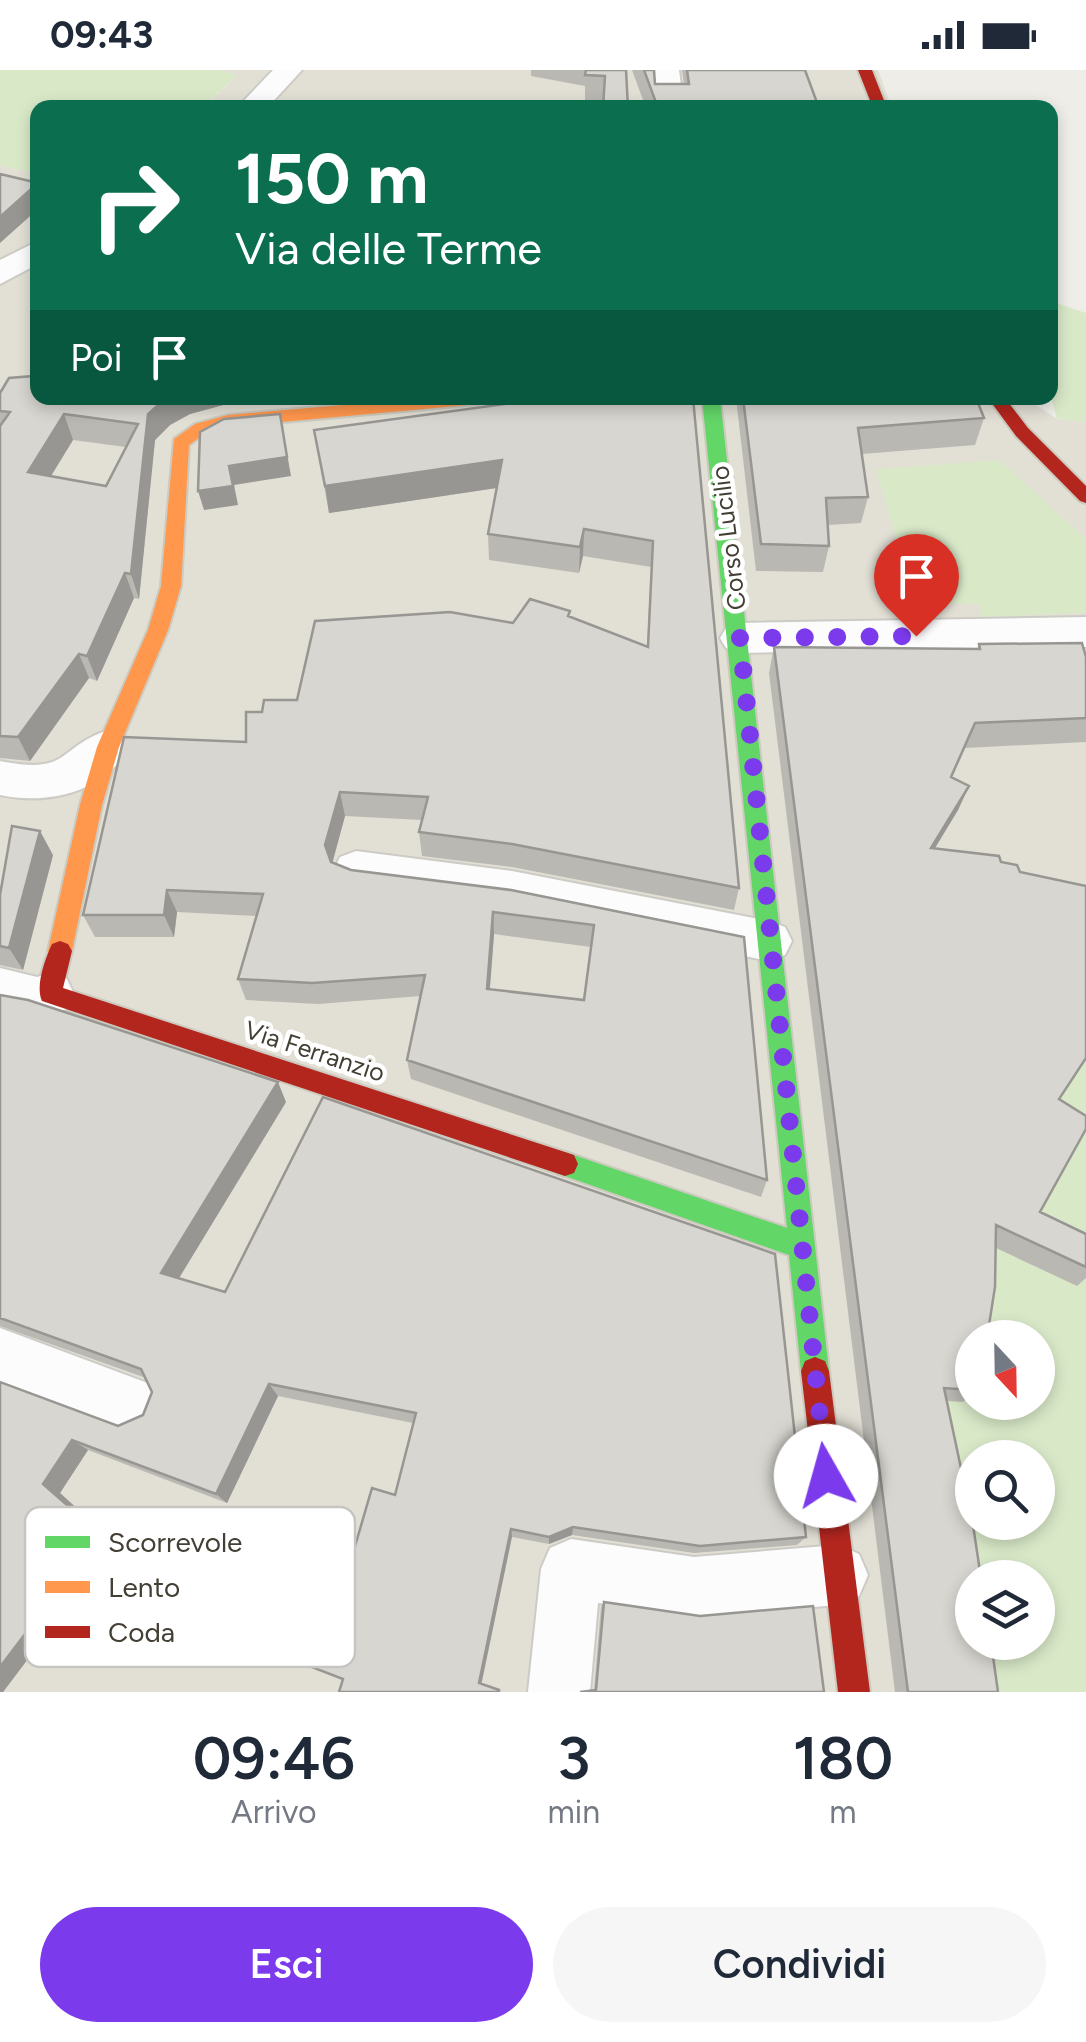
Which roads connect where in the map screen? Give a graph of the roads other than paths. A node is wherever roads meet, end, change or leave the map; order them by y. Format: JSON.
{"nodes":[{"id":1,"x":288,"y":70,"type":"edge"},
{"id":2,"x":664,"y":70,"type":"edge"},
{"id":3,"x":865,"y":70,"type":"edge"},
{"id":4,"x":260,"y":100,"type":"edge"},
{"id":5,"x":669,"y":100,"type":"edge"},
{"id":6,"x":877,"y":100,"type":"edge"},
{"id":7,"x":30,"y":255,"type":"edge"},
{"id":8,"x":0,"y":274,"type":"edge"},
{"id":9,"x":399,"y":405,"type":"edge"},
{"id":10,"x":712,"y":405,"type":"edge"},
{"id":11,"x":1001,"y":405,"type":"edge"},
{"id":12,"x":1086,"y":497,"type":"edge"},
{"id":13,"x":1086,"y":632,"type":"edge"},
{"id":14,"x":740,"y":638,"type":"junction"},
{"id":15,"x":108,"y":748,"type":"junction"},
{"id":16,"x":0,"y":778,"type":"edge"},
{"id":17,"x":356,"y":870,"type":"edge"},
{"id":18,"x":770,"y":942,"type":"junction"},
{"id":19,"x":0,"y":988,"type":"edge"},
{"id":20,"x":50,"y":994,"type":"junction"},
{"id":21,"x":802,"y":1246,"type":"junction"},
{"id":22,"x":0,"y":1356,"type":"edge"},
{"id":23,"x":133,"y":1405,"type":"dead end"},
{"id":24,"x":838,"y":1576,"type":"junction"},
{"id":25,"x":559,"y":1692,"type":"edge"},
{"id":26,"x":854,"y":1692,"type":"edge"}],
"edges":[{"from":1,"to":4,"type":"street"},
{"from":2,"to":5,"type":"street"},
{"from":3,"to":6,"type":"street"},
{"from":7,"to":8,"type":"street"},
{"from":9,"to":15,"type":"street"},
{"from":10,"to":14,"type":"street","name":"Corso Lucilio"},
{"from":11,"to":12,"type":"street"},
{"from":13,"to":14,"type":"street"},
{"from":14,"to":18,"type":"street","name":"Corso Lucilio"},
{"from":15,"to":16,"type":"street"},
{"from":15,"to":20,"type":"street"},
{"from":17,"to":18,"type":"street"},
{"from":18,"to":21,"type":"street","name":"Corso Lucilio"},
{"from":19,"to":20,"type":"street"},
{"from":20,"to":21,"type":"street","name":"Via Ferranzio"},
{"from":21,"to":24,"type":"street","name":"Corso Lucilio"},
{"from":22,"to":23,"type":"street"},
{"from":24,"to":25,"type":"street"},
{"from":24,"to":26,"type":"street","name":"Corso Lucilio"}]}
